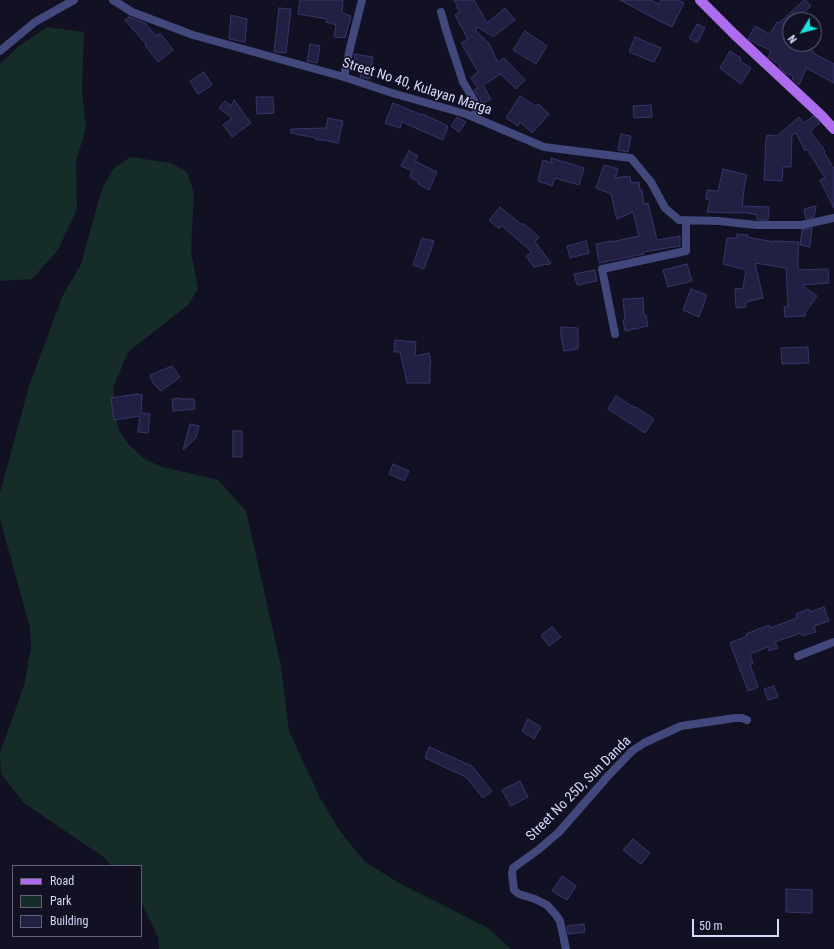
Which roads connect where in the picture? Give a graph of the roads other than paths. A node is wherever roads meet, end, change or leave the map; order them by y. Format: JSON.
{"nodes":[{"id":1,"x":74,"y":0,"type":"edge"},
{"id":2,"x":113,"y":0,"type":"edge"},
{"id":3,"x":362,"y":0,"type":"edge"},
{"id":4,"x":700,"y":0,"type":"edge"},
{"id":5,"x":442,"y":12,"type":"dead end"},
{"id":6,"x":0,"y":51,"type":"edge"},
{"id":7,"x":344,"y":77,"type":"junction"},
{"id":8,"x":476,"y":118,"type":"junction"},
{"id":9,"x":834,"y":129,"type":"edge"},
{"id":10,"x":834,"y":218,"type":"edge"},
{"id":11,"x":686,"y":221,"type":"junction"},
{"id":12,"x":615,"y":334,"type":"dead end"},
{"id":13,"x":834,"y":642,"type":"edge"},
{"id":14,"x":798,"y":656,"type":"dead end"},
{"id":15,"x":747,"y":720,"type":"dead end"},
{"id":16,"x":566,"y":949,"type":"edge"}],
"edges":[{"from":1,"to":6,"type":"street"},
{"from":2,"to":7,"type":"street","name":"Street No 40, Kulayan Marga"},
{"from":3,"to":7,"type":"street"},
{"from":4,"to":9,"type":"main road"},
{"from":5,"to":8,"type":"street"},
{"from":7,"to":8,"type":"street","name":"Street No 40, Kulayan Marga"},
{"from":8,"to":11,"type":"street","name":"Street No 40, Kulayan Marga"},
{"from":10,"to":11,"type":"street","name":"Street No 40, Kulayan Marga"},
{"from":11,"to":12,"type":"street"},
{"from":13,"to":14,"type":"street"},
{"from":15,"to":16,"type":"street","name":"Street No 25D, Sun Danda"}]}
